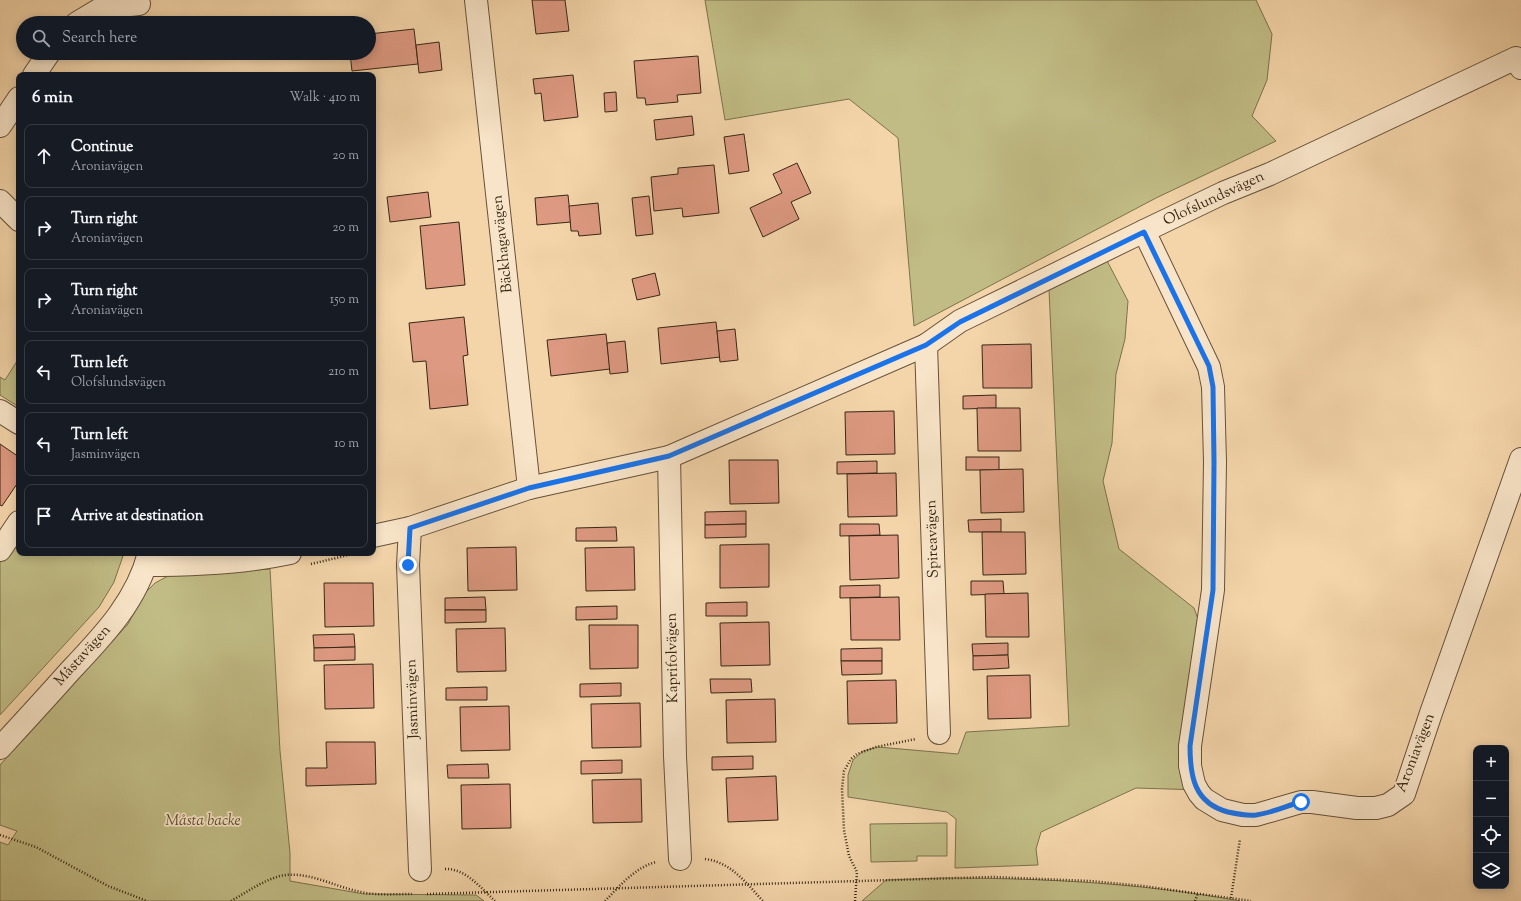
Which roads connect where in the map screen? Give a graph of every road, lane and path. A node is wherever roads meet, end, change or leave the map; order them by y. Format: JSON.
{"nodes":[{"id":1,"x":476,"y":0,"type":"edge"},
{"id":2,"x":139,"y":4,"type":"dead end"},
{"id":3,"x":89,"y":16,"type":"edge"},
{"id":4,"x":44,"y":60,"type":"edge"},
{"id":5,"x":1518,"y":63,"type":"edge"},
{"id":6,"x":36,"y":72,"type":"edge"},
{"id":7,"x":16,"y":102,"type":"edge"},
{"id":8,"x":0,"y":126,"type":"edge"},
{"id":9,"x":1144,"y":232,"type":"junction"},
{"id":10,"x":926,"y":345,"type":"junction"},
{"id":11,"x":0,"y":411,"type":"edge"},
{"id":12,"x":16,"y":421,"type":"edge"},
{"id":13,"x":669,"y":456,"type":"junction"},
{"id":14,"x":1521,"y":459,"type":"edge"},
{"id":15,"x":529,"y":488,"type":"junction"},
{"id":16,"x":11,"y":526,"type":"edge"},
{"id":17,"x":410,"y":528,"type":"junction"},
{"id":18,"x":376,"y":535,"type":"edge"},
{"id":19,"x":0,"y":550,"type":"edge"},
{"id":20,"x":328,"y":556,"type":"edge"},
{"id":21,"x":148,"y":559,"type":"edge"},
{"id":22,"x":298,"y":559,"type":"edge"},
{"id":23,"x":939,"y":733,"type":"joint"},
{"id":24,"x":0,"y":748,"type":"edge"},
{"id":25,"x":1243,"y":815,"type":"junction"},
{"id":26,"x":0,"y":836,"type":"edge"},
{"id":27,"x":680,"y":859,"type":"dead end"},
{"id":28,"x":420,"y":870,"type":"joint"},
{"id":29,"x":857,"y":881,"type":"junction"},
{"id":30,"x":486,"y":893,"type":"junction"},
{"id":31,"x":1198,"y":893,"type":"junction"},
{"id":32,"x":419,"y":894,"type":"dead end"},
{"id":33,"x":427,"y":894,"type":"dead end"},
{"id":34,"x":1231,"y":898,"type":"junction"},
{"id":35,"x":147,"y":901,"type":"edge"},
{"id":36,"x":231,"y":901,"type":"edge"},
{"id":37,"x":495,"y":901,"type":"edge"},
{"id":38,"x":855,"y":901,"type":"edge"},
{"id":39,"x":1195,"y":901,"type":"edge"},
{"id":40,"x":1251,"y":901,"type":"edge"}],
"edges":[{"from":1,"to":15,"type":"street","name":"Bäckhagavägen"},
{"from":2,"to":3,"type":"street"},
{"from":4,"to":6,"type":"street"},
{"from":5,"to":9,"type":"street","name":"Olofslundsvägen"},
{"from":7,"to":8,"type":"street"},
{"from":9,"to":10,"type":"street","name":"Olofslundsvägen"},
{"from":9,"to":25,"type":"street","name":"Aroniavägen"},
{"from":10,"to":13,"type":"street","name":"Olofslundsvägen"},
{"from":10,"to":23,"type":"street","name":"Spireavägen"},
{"from":11,"to":12,"type":"street"},
{"from":13,"to":15,"type":"street","name":"Olofslundsvägen"},
{"from":13,"to":27,"type":"street","name":"Kaprifolvägen"},
{"from":14,"to":25,"type":"street","name":"Aroniavägen"},
{"from":15,"to":17,"type":"street","name":"Olofslundsvägen"},
{"from":16,"to":19,"type":"street"},
{"from":17,"to":18,"type":"street","name":"Olofslundsvägen"},
{"from":17,"to":28,"type":"street","name":"Jasminvägen"},
{"from":20,"to":22,"type":"path"},
{"from":21,"to":22,"type":"street"},
{"from":21,"to":24,"type":"street","name":"Måstavägen"},
{"from":23,"to":29,"type":"path"},
{"from":25,"to":34,"type":"path"},
{"from":26,"to":35,"type":"path"},
{"from":28,"to":30,"type":"path"},
{"from":29,"to":30,"type":"path"},
{"from":29,"to":31,"type":"path"},
{"from":29,"to":38,"type":"path"},
{"from":30,"to":33,"type":"path"},
{"from":30,"to":37,"type":"path"},
{"from":31,"to":34,"type":"path"},
{"from":31,"to":39,"type":"path"},
{"from":32,"to":36,"type":"path"},
{"from":34,"to":40,"type":"path"}]}
